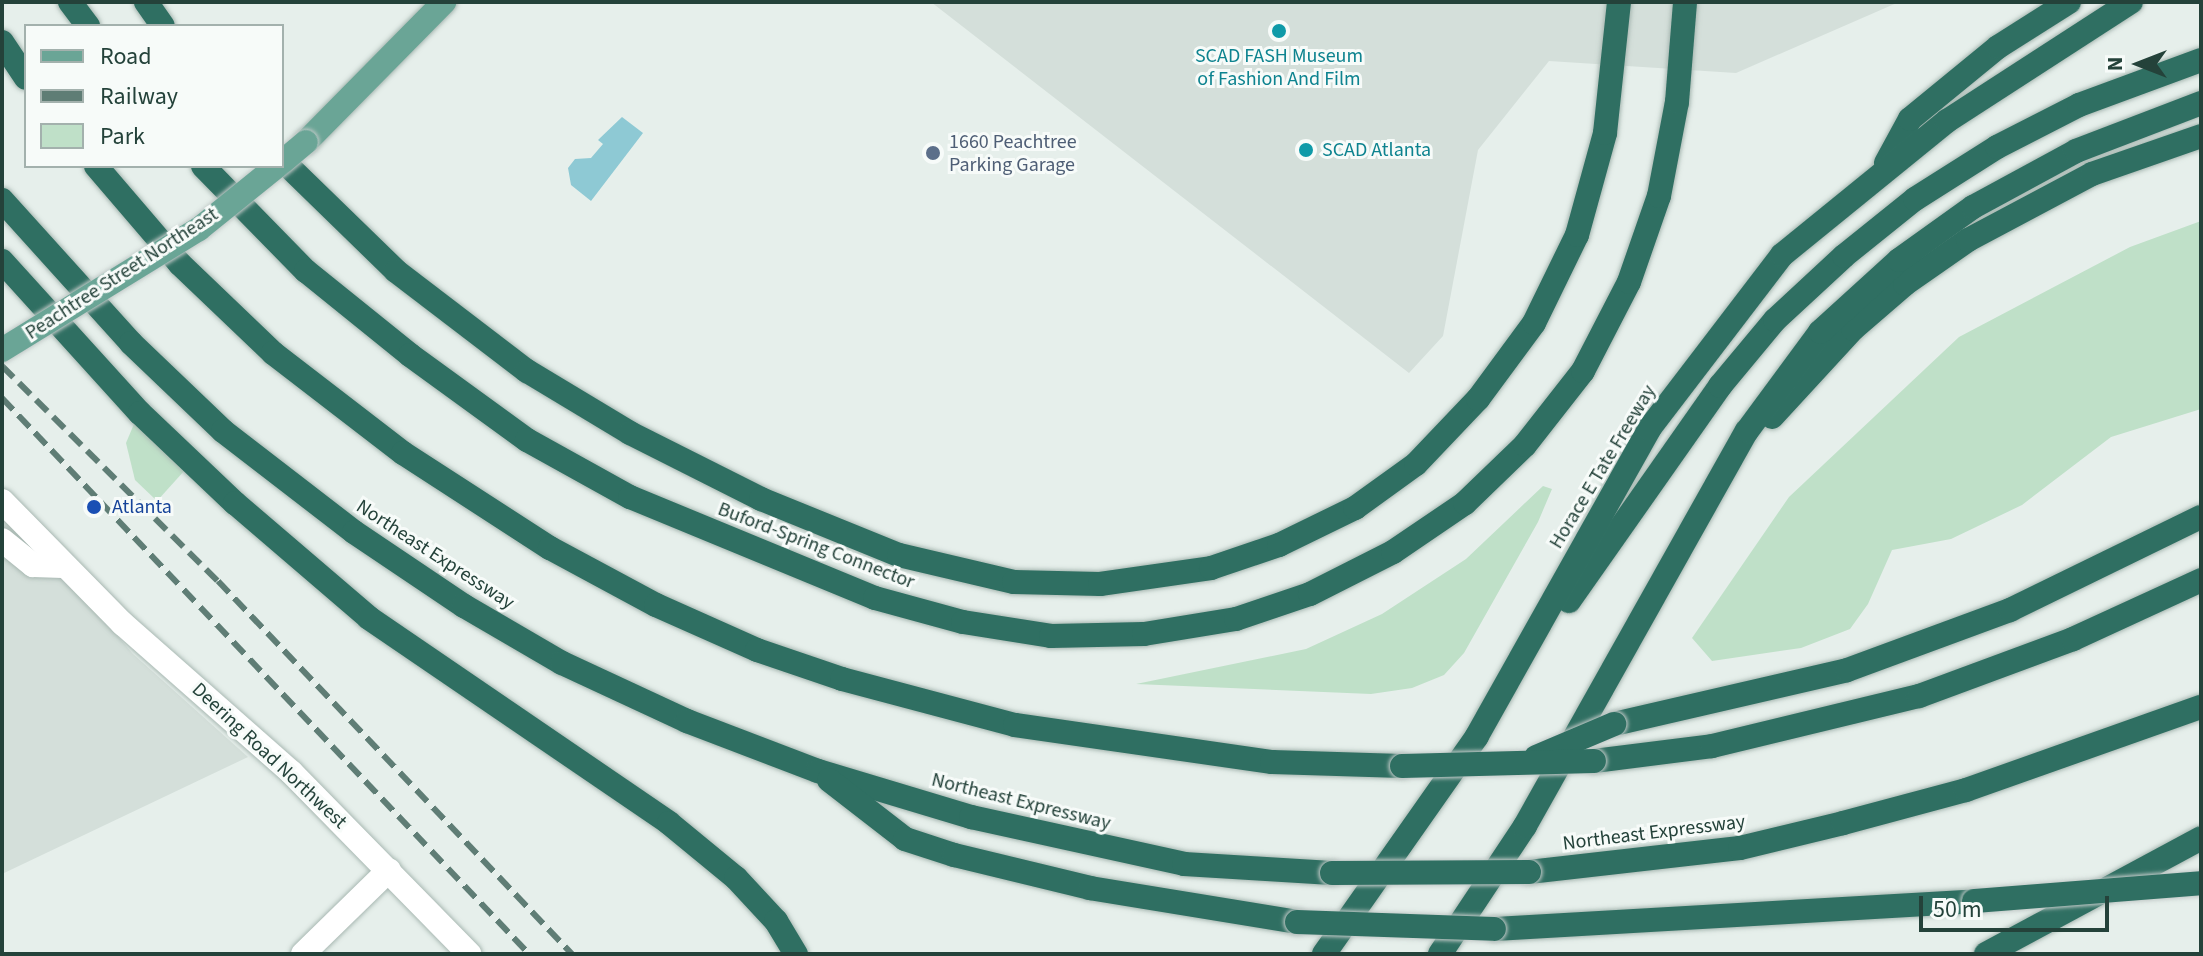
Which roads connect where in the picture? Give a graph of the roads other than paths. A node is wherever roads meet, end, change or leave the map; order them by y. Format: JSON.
{"nodes":[{"id":1,"x":70,"y":2,"type":"edge"},
{"id":2,"x":146,"y":2,"type":"edge"},
{"id":3,"x":444,"y":2,"type":"edge"},
{"id":4,"x":1619,"y":2,"type":"edge"},
{"id":5,"x":1685,"y":2,"type":"edge"},
{"id":6,"x":2069,"y":2,"type":"edge"},
{"id":7,"x":2131,"y":2,"type":"edge"},
{"id":8,"x":86,"y":24,"type":"edge"},
{"id":9,"x":162,"y":24,"type":"edge"},
{"id":10,"x":2,"y":42,"type":"edge"},
{"id":11,"x":2201,"y":60,"type":"edge"},
{"id":12,"x":24,"y":75,"type":"edge"},
{"id":13,"x":2201,"y":103,"type":"edge"},
{"id":14,"x":2201,"y":136,"type":"edge"},
{"id":15,"x":284,"y":159,"type":"edge"},
{"id":16,"x":284,"y":163,"type":"edge"},
{"id":17,"x":98,"y":168,"type":"edge"},
{"id":18,"x":205,"y":168,"type":"edge"},
{"id":19,"x":275,"y":168,"type":"edge"},
{"id":20,"x":1881,"y":173,"type":"junction"},
{"id":21,"x":2,"y":200,"type":"edge"},
{"id":22,"x":2,"y":261,"type":"edge"},
{"id":23,"x":2,"y":350,"type":"edge"},
{"id":24,"x":2,"y":501,"type":"edge"},
{"id":25,"x":2201,"y":517,"type":"edge"},
{"id":26,"x":2,"y":540,"type":"edge"},
{"id":27,"x":63,"y":566,"type":"junction"},
{"id":28,"x":1663,"y":578,"type":"junction"},
{"id":29,"x":2201,"y":580,"type":"edge"},
{"id":30,"x":2201,"y":707,"type":"edge"},
{"id":31,"x":1477,"y":736,"type":"junction"},
{"id":32,"x":1526,"y":762,"type":"junction"},
{"id":33,"x":818,"y":771,"type":"junction"},
{"id":34,"x":2201,"y":838,"type":"edge"},
{"id":35,"x":389,"y":870,"type":"junction"},
{"id":36,"x":2201,"y":883,"type":"edge"},
{"id":37,"x":303,"y":954,"type":"edge"},
{"id":38,"x":469,"y":954,"type":"edge"},
{"id":39,"x":796,"y":954,"type":"edge"},
{"id":40,"x":1324,"y":954,"type":"edge"},
{"id":41,"x":1440,"y":954,"type":"edge"},
{"id":42,"x":1986,"y":954,"type":"edge"}],
"edges":[{"from":1,"to":8,"type":"highway"},
{"from":2,"to":9,"type":"highway"},
{"from":3,"to":15,"type":"main road","bridge":true},
{"from":4,"to":16,"type":"highway","name":"Buford-Spring Connector"},
{"from":5,"to":18,"type":"highway","name":"Buford-Spring Connector"},
{"from":6,"to":20,"type":"highway"},
{"from":7,"to":20,"type":"highway","name":"Horace E Tate Freeway"},
{"from":10,"to":12,"type":"highway"},
{"from":11,"to":31,"type":"highway"},
{"from":13,"to":28,"type":"highway"},
{"from":14,"to":28,"type":"highway"},
{"from":17,"to":32,"type":"highway","bridge":true},
{"from":19,"to":23,"type":"main road","name":"Peachtree Street Northeast","bridge":true},
{"from":20,"to":31,"type":"highway","name":"Horace E Tate Freeway"},
{"from":21,"to":33,"type":"highway","name":"Northeast Expressway"},
{"from":22,"to":39,"type":"highway"},
{"from":24,"to":27,"type":"street","name":"Deering Road Northwest"},
{"from":25,"to":32,"type":"highway","bridge":true},
{"from":26,"to":27,"type":"street"},
{"from":27,"to":35,"type":"street","name":"Deering Road Northwest"},
{"from":28,"to":41,"type":"highway"},
{"from":29,"to":32,"type":"highway","bridge":true},
{"from":30,"to":33,"type":"highway","name":"Northeast Expressway","bridge":true},
{"from":31,"to":40,"type":"highway","name":"Horace E Tate Freeway"},
{"from":33,"to":36,"type":"highway","bridge":true},
{"from":34,"to":42,"type":"highway"},
{"from":35,"to":37,"type":"street"},
{"from":35,"to":38,"type":"street","name":"Deering Road Northwest"}]}
